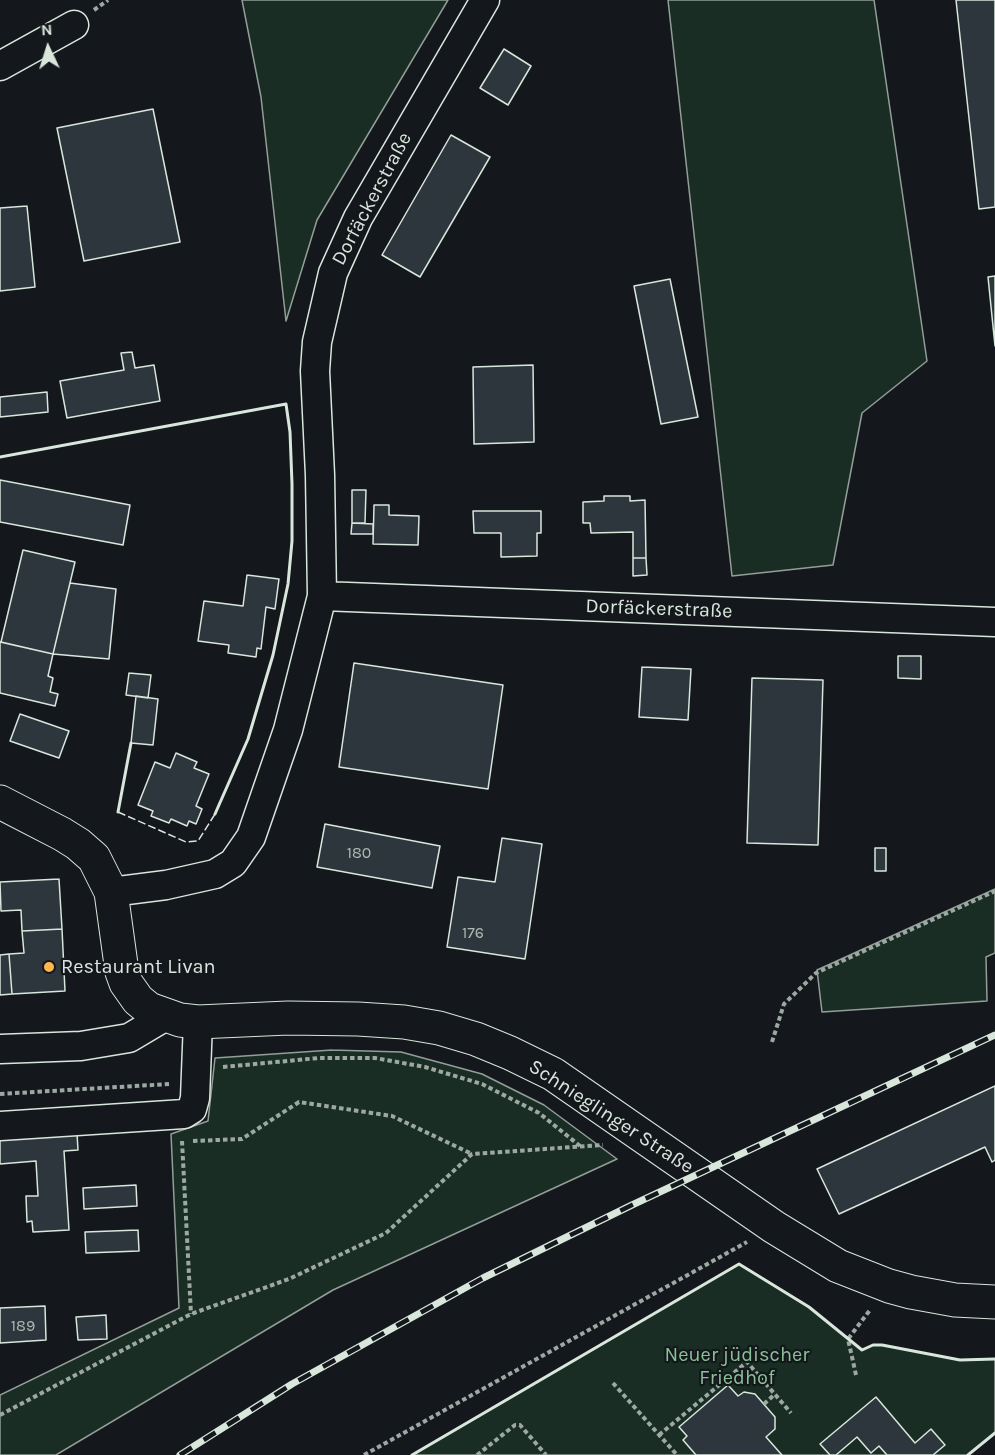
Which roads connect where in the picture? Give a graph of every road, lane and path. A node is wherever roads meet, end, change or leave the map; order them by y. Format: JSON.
{"nodes":[{"id":1,"x":485,"y":0,"type":"edge"},
{"id":2,"x":74,"y":25,"type":"dead end"},
{"id":3,"x":0,"y":66,"type":"edge"},
{"id":4,"x":322,"y":596,"type":"junction"},
{"id":5,"x":995,"y":622,"type":"edge"},
{"id":6,"x":0,"y":802,"type":"edge"},
{"id":7,"x":995,"y":891,"type":"edge"},
{"id":8,"x":111,"y":892,"type":"junction"},
{"id":9,"x":166,"y":1016,"type":"junction"},
{"id":10,"x":198,"y":1022,"type":"junction"},
{"id":11,"x":772,"y":1042,"type":"dead end"},
{"id":12,"x":0,"y":1049,"type":"edge"},
{"id":13,"x":196,"y":1076,"type":"junction"},
{"id":14,"x":0,"y":1094,"type":"edge"},
{"id":15,"x":0,"y":1126,"type":"edge"},
{"id":16,"x":180,"y":1127,"type":"junction"},
{"id":17,"x":603,"y":1145,"type":"dead end"},
{"id":18,"x":581,"y":1146,"type":"junction"},
{"id":19,"x":472,"y":1154,"type":"junction"},
{"id":20,"x":774,"y":1227,"type":"junction"},
{"id":21,"x":889,"y":1286,"type":"junction"},
{"id":22,"x":995,"y":1302,"type":"edge"},
{"id":23,"x":190,"y":1314,"type":"junction"},
{"id":24,"x":856,"y":1375,"type":"dead end"},
{"id":25,"x":613,"y":1383,"type":"dead end"},
{"id":26,"x":776,"y":1394,"type":"junction"},
{"id":27,"x":764,"y":1404,"type":"dead end"},
{"id":28,"x":791,"y":1413,"type":"dead end"},
{"id":29,"x":0,"y":1415,"type":"edge"},
{"id":30,"x":659,"y":1435,"type":"junction"},
{"id":31,"x":364,"y":1455,"type":"edge"},
{"id":32,"x":477,"y":1455,"type":"edge"},
{"id":33,"x":546,"y":1455,"type":"edge"},
{"id":34,"x":677,"y":1455,"type":"edge"}],
"edges":[{"from":1,"to":4,"type":"street","name":"Dorfäckerstraße"},
{"from":2,"to":3,"type":"street"},
{"from":4,"to":5,"type":"street","name":"Dorfäckerstraße"},
{"from":4,"to":8,"type":"street","name":"Dorfäckerstraße"},
{"from":6,"to":8,"type":"main road","name":"Schnieglinger Straße"},
{"from":7,"to":11,"type":"path"},
{"from":8,"to":9,"type":"main road","name":"Schnieglinger Straße"},
{"from":9,"to":10,"type":"main road","name":"Schnieglinger Straße"},
{"from":9,"to":12,"type":"street"},
{"from":10,"to":13,"type":"street"},
{"from":10,"to":20,"type":"main road","name":"Schnieglinger Straße"},
{"from":13,"to":14,"type":"path"},
{"from":13,"to":16,"type":"street"},
{"from":13,"to":18,"type":"path"},
{"from":15,"to":16,"type":"street"},
{"from":16,"to":19,"type":"path"},
{"from":16,"to":23,"type":"path"},
{"from":17,"to":18,"type":"path"},
{"from":18,"to":19,"type":"path"},
{"from":19,"to":23,"type":"path"},
{"from":20,"to":21,"type":"main road","name":"Schnieglinger Straße"},
{"from":20,"to":31,"type":"path"},
{"from":21,"to":22,"type":"main road","name":"Schnieglinger Straße"},
{"from":21,"to":24,"type":"path"},
{"from":23,"to":29,"type":"path"},
{"from":25,"to":30,"type":"path"},
{"from":26,"to":27,"type":"path"},
{"from":26,"to":28,"type":"path"},
{"from":26,"to":30,"type":"path"},
{"from":30,"to":34,"type":"path"},
{"from":32,"to":33,"type":"path"}]}
